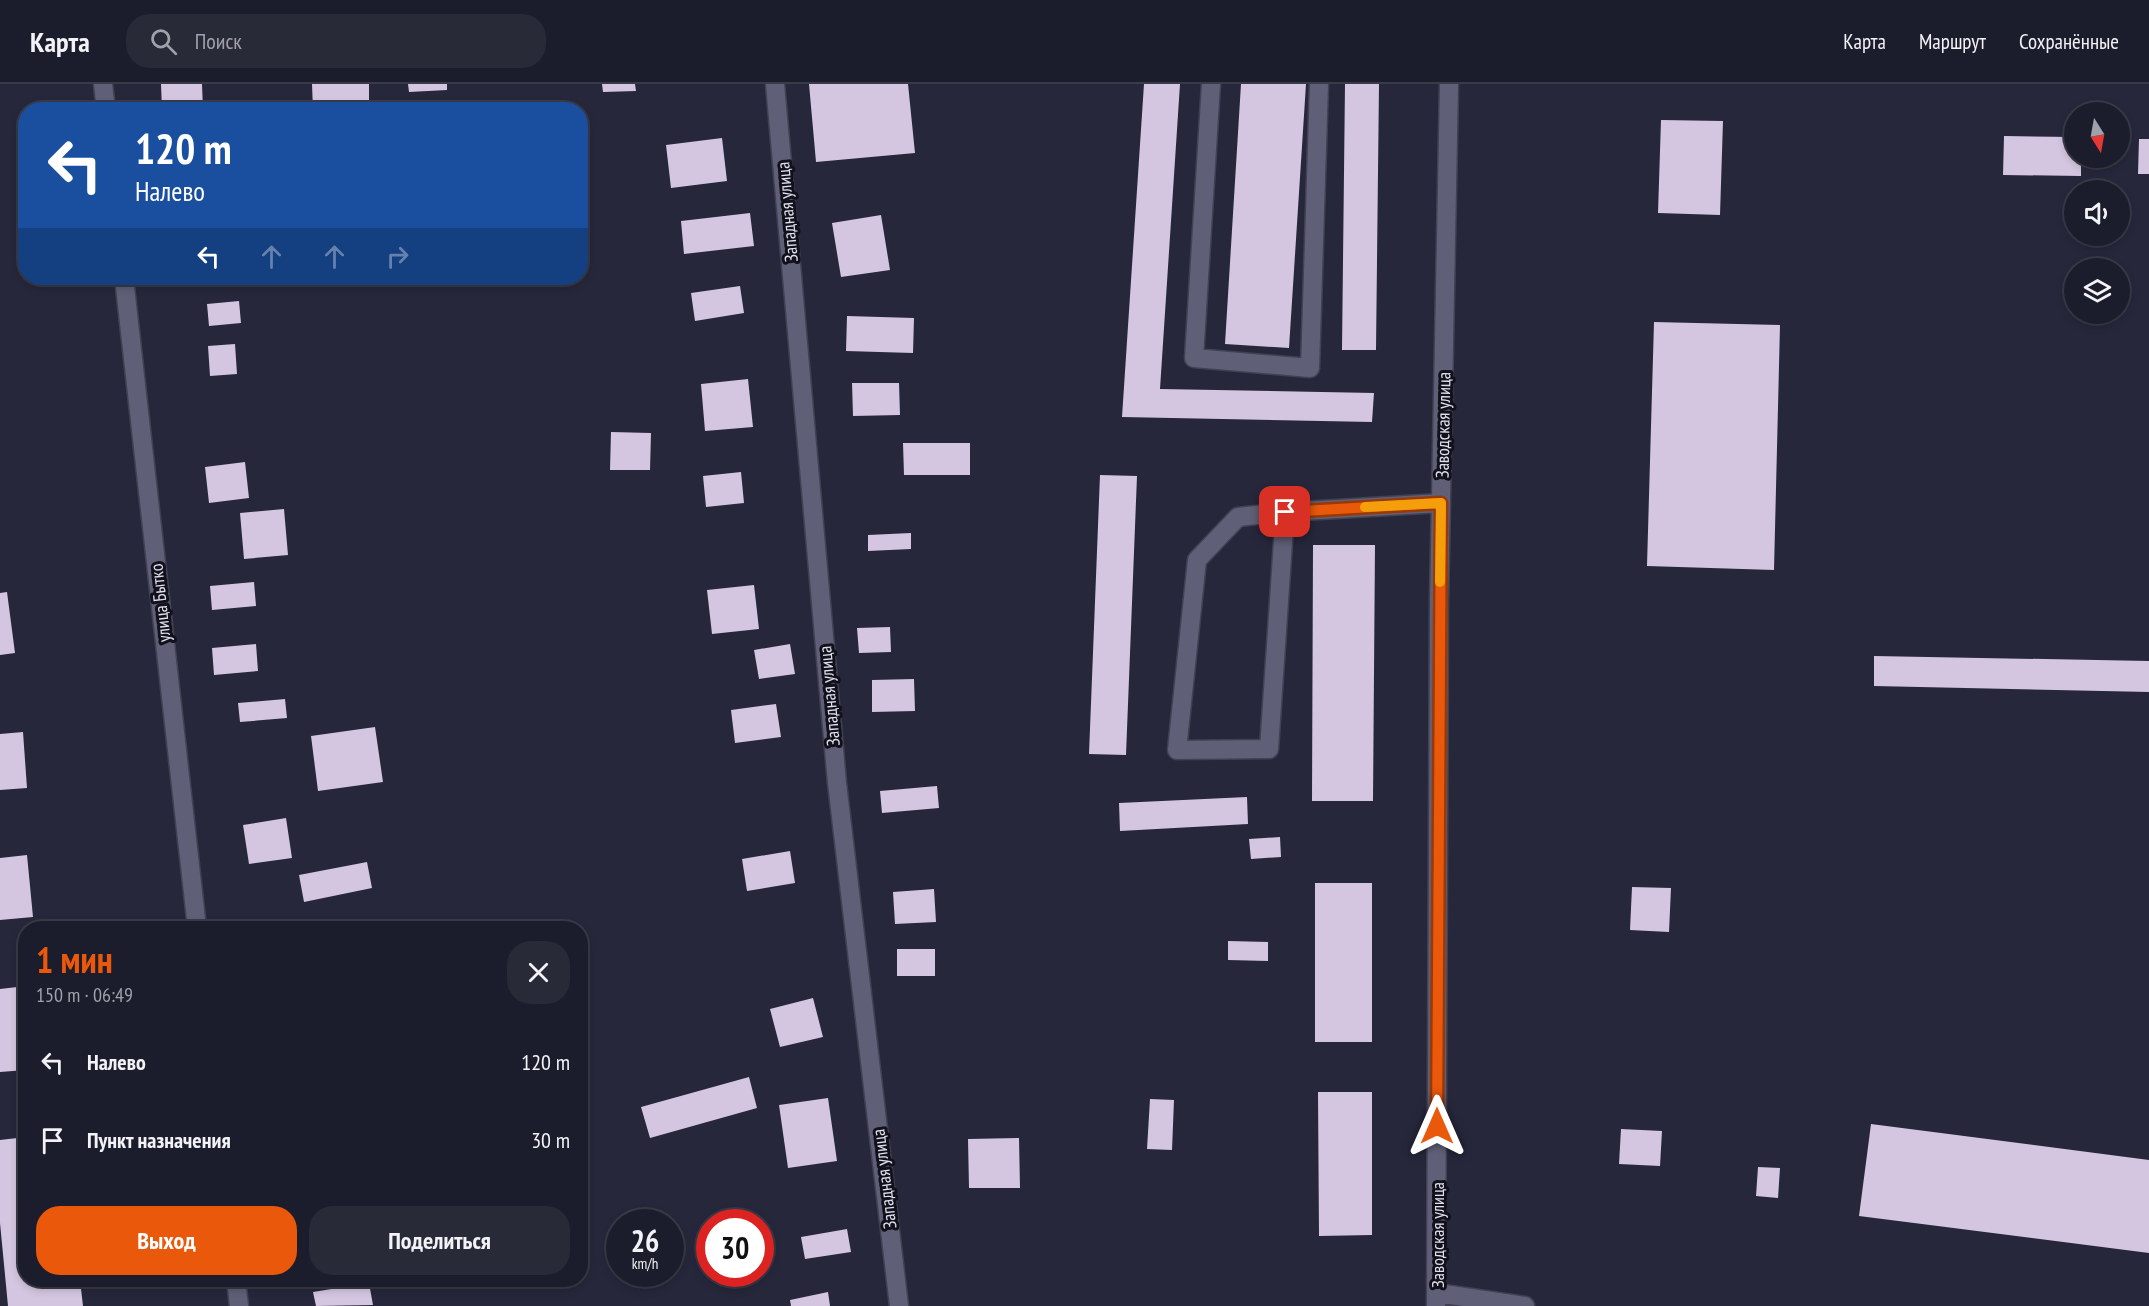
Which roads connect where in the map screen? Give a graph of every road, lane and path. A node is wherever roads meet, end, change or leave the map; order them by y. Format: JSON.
{"nodes":[{"id":1,"x":103,"y":84,"type":"edge"},
{"id":2,"x":775,"y":84,"type":"edge"},
{"id":3,"x":1211,"y":84,"type":"edge"},
{"id":4,"x":1319,"y":84,"type":"edge"},
{"id":5,"x":1449,"y":84,"type":"edge"},
{"id":6,"x":105,"y":102,"type":"edge"},
{"id":7,"x":125,"y":285,"type":"edge"},
{"id":8,"x":1441,"y":503,"type":"junction"},
{"id":9,"x":1285,"y":512,"type":"junction"},
{"id":10,"x":196,"y":921,"type":"edge"},
{"id":11,"x":237,"y":1287,"type":"edge"},
{"id":12,"x":1436,"y":1300,"type":"edge"},
{"id":13,"x":239,"y":1306,"type":"edge"},
{"id":14,"x":899,"y":1306,"type":"edge"},
{"id":15,"x":1525,"y":1306,"type":"edge"}],
"edges":[{"from":1,"to":6,"type":"street"},
{"from":2,"to":14,"type":"street","name":"Западная улица"},
{"from":3,"to":4,"type":"street"},
{"from":5,"to":8,"type":"street","name":"Заводская улица"},
{"from":7,"to":10,"type":"street","name":"улица Бытко"},
{"from":8,"to":9,"type":"street"},
{"from":8,"to":12,"type":"street","name":"Заводская улица"},
{"from":9,"to":9,"type":"street"},
{"from":11,"to":13,"type":"street"},
{"from":12,"to":15,"type":"street"}]}
